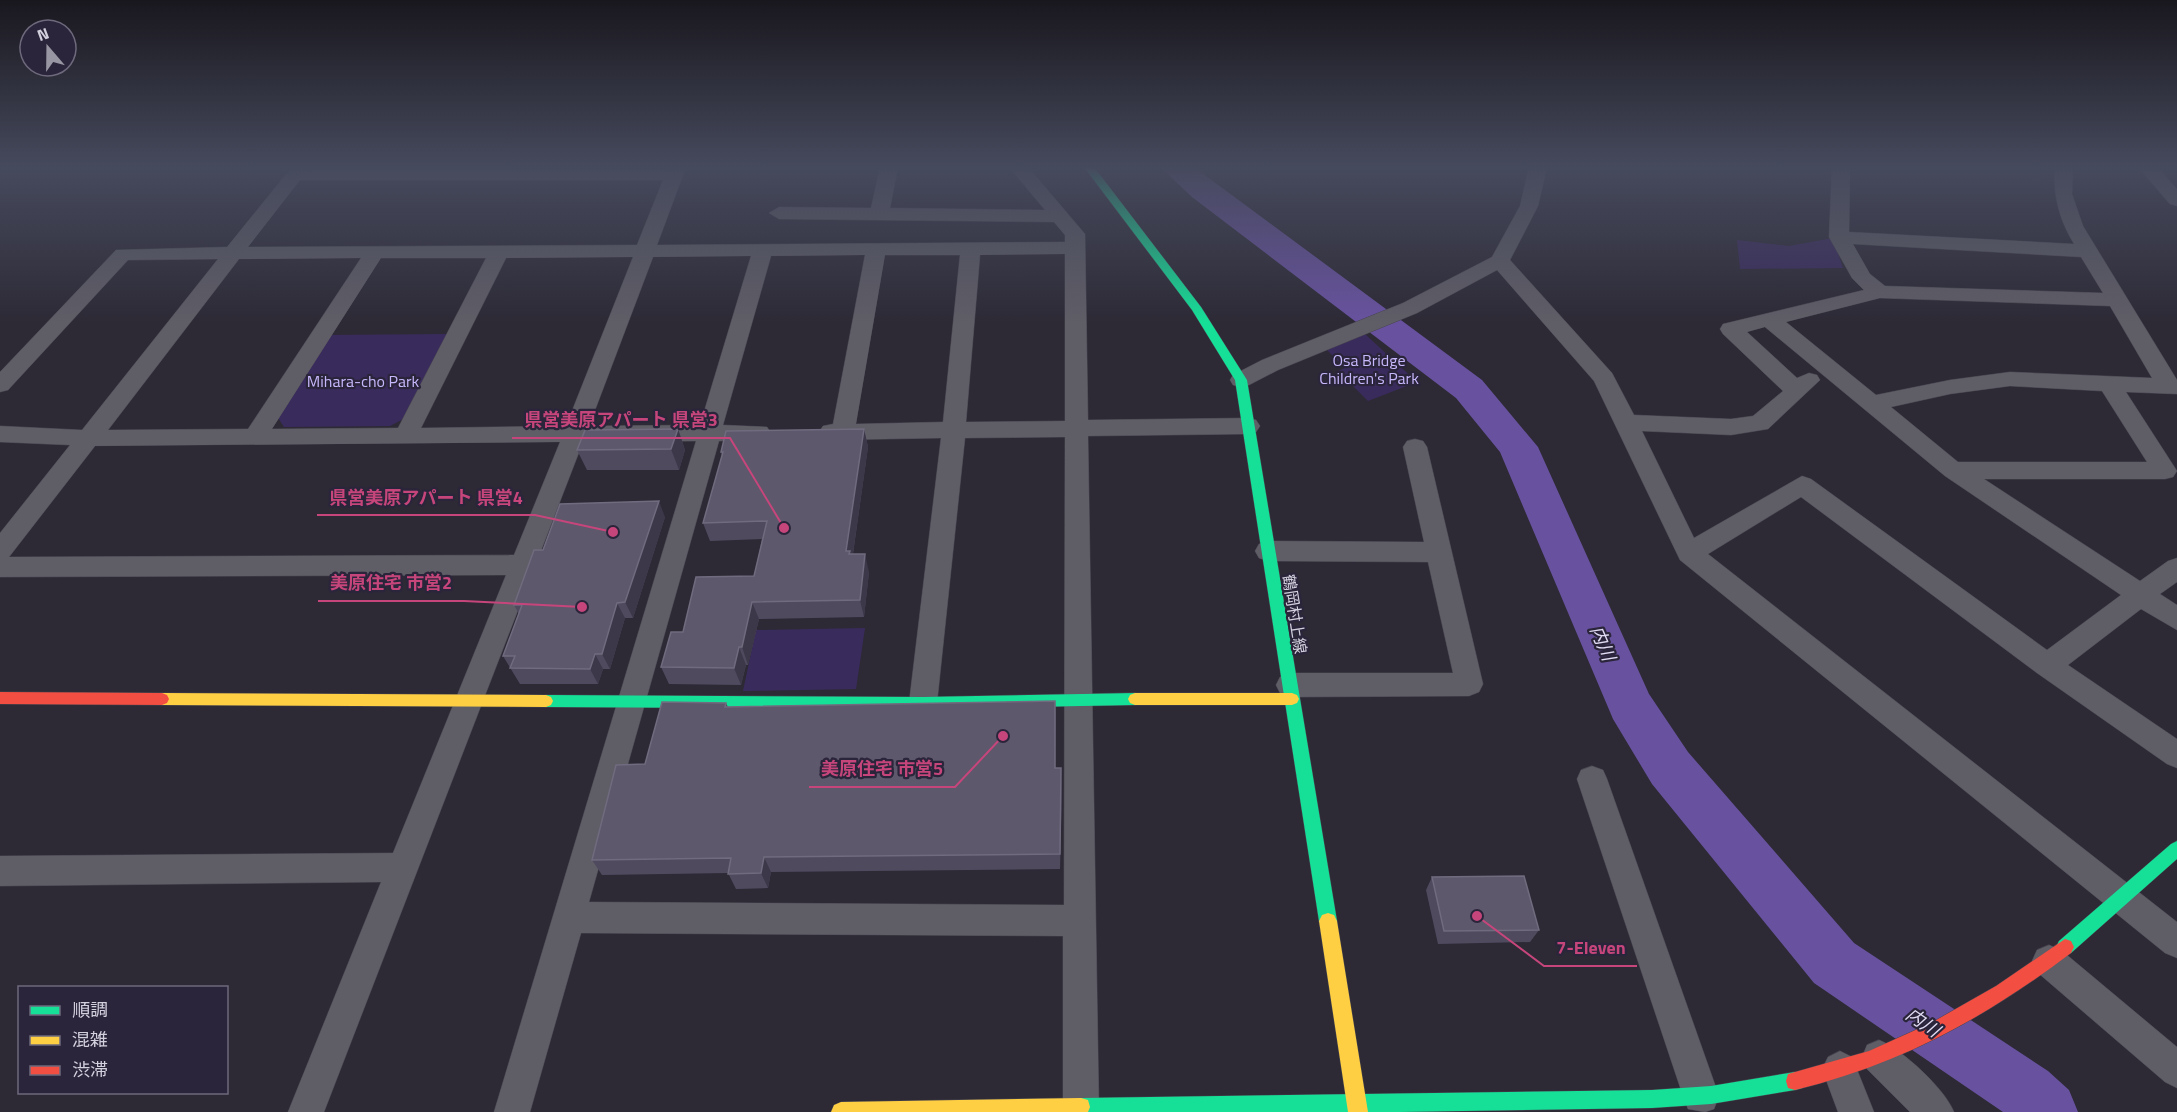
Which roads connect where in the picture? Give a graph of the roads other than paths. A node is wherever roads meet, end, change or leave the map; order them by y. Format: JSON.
{"nodes":[{"id":1,"x":260,"y":219,"type":"edge"},
{"id":2,"x":657,"y":219,"type":"edge"},
{"id":3,"x":1062,"y":219,"type":"edge"},
{"id":4,"x":1128,"y":219,"type":"edge"},
{"id":5,"x":1522,"y":219,"type":"edge"},
{"id":6,"x":1838,"y":219,"type":"edge"},
{"id":7,"x":2071,"y":219,"type":"edge"},
{"id":8,"x":1839,"y":237,"type":"junction"},
{"id":9,"x":971,"y":248,"type":"junction"},
{"id":10,"x":1075,"y":248,"type":"junction"},
{"id":11,"x":876,"y":249,"type":"junction"},
{"id":12,"x":645,"y":250,"type":"junction"},
{"id":13,"x":763,"y":250,"type":"junction"},
{"id":14,"x":2087,"y":251,"type":"junction"},
{"id":15,"x":499,"y":252,"type":"junction"},
{"id":16,"x":374,"y":253,"type":"junction"},
{"id":17,"x":233,"y":254,"type":"junction"},
{"id":18,"x":1500,"y":261,"type":"junction"},
{"id":19,"x":1880,"y":292,"type":"junction"},
{"id":20,"x":2115,"y":300,"type":"junction"},
{"id":21,"x":1770,"y":320,"type":"junction"},
{"id":22,"x":1826,"y":366,"type":"junction"},
{"id":23,"x":1241,"y":380,"type":"junction"},
{"id":24,"x":2108,"y":382,"type":"junction"},
{"id":25,"x":0,"y":385,"type":"edge"},
{"id":26,"x":2173,"y":387,"type":"edge"},
{"id":27,"x":1797,"y":391,"type":"junction"},
{"id":28,"x":1872,"y":404,"type":"junction"},
{"id":29,"x":1627,"y":423,"type":"junction"},
{"id":30,"x":1248,"y":426,"type":"junction"},
{"id":31,"x":1076,"y":428,"type":"junction"},
{"id":32,"x":954,"y":430,"type":"junction"},
{"id":33,"x":776,"y":432,"type":"edge"},
{"id":34,"x":809,"y":432,"type":"edge"},
{"id":35,"x":843,"y":432,"type":"junction"},
{"id":36,"x":0,"y":434,"type":"edge"},
{"id":37,"x":710,"y":434,"type":"junction"},
{"id":38,"x":405,"y":436,"type":"junction"},
{"id":39,"x":574,"y":436,"type":"junction"},
{"id":40,"x":255,"y":437,"type":"junction"},
{"id":41,"x":89,"y":438,"type":"junction"},
{"id":42,"x":1415,"y":447,"type":"dead end"},
{"id":43,"x":1953,"y":471,"type":"junction"},
{"id":44,"x":0,"y":551,"type":"edge"},
{"id":45,"x":1268,"y":551,"type":"junction"},
{"id":46,"x":1439,"y":552,"type":"junction"},
{"id":47,"x":1689,"y":552,"type":"junction"},
{"id":48,"x":523,"y":565,"type":"junction"},
{"id":49,"x":0,"y":567,"type":"edge"},
{"id":50,"x":2177,"y":568,"type":"edge"},
{"id":51,"x":2141,"y":595,"type":"junction"},
{"id":52,"x":2177,"y":619,"type":"edge"},
{"id":53,"x":2047,"y":665,"type":"junction"},
{"id":54,"x":1291,"y":692,"type":"junction"},
{"id":55,"x":0,"y":698,"type":"edge"},
{"id":56,"x":1080,"y":699,"type":"junction"},
{"id":57,"x":469,"y":700,"type":"junction"},
{"id":58,"x":632,"y":701,"type":"junction"},
{"id":59,"x":923,"y":703,"type":"junction"},
{"id":60,"x":2177,"y":755,"type":"edge"},
{"id":61,"x":1592,"y":780,"type":"dead end"},
{"id":62,"x":2177,"y":849,"type":"edge"},
{"id":63,"x":404,"y":867,"type":"junction"},
{"id":64,"x":0,"y":872,"type":"edge"},
{"id":65,"x":2123,"y":899,"type":"junction"},
{"id":66,"x":569,"y":917,"type":"junction"},
{"id":67,"x":1080,"y":921,"type":"junction"},
{"id":68,"x":2177,"y":942,"type":"edge"},
{"id":69,"x":2049,"y":961,"type":"junction"},
{"id":70,"x":1882,"y":1056,"type":"junction"},
{"id":71,"x":1840,"y":1069,"type":"junction"},
{"id":72,"x":2177,"y":1070,"type":"edge"},
{"id":73,"x":1701,"y":1096,"type":"junction"},
{"id":74,"x":1357,"y":1107,"type":"edge"},
{"id":75,"x":1081,"y":1110,"type":"edge"},
{"id":76,"x":950,"y":1111,"type":"edge"},
{"id":77,"x":306,"y":1112,"type":"edge"},
{"id":78,"x":512,"y":1112,"type":"edge"},
{"id":79,"x":841,"y":1112,"type":"edge"},
{"id":80,"x":1856,"y":1112,"type":"edge"},
{"id":81,"x":1936,"y":1112,"type":"edge"}],
"edges":[{"from":1,"to":17,"type":"street"},
{"from":2,"to":12,"type":"street"},
{"from":3,"to":10,"type":"street"},
{"from":4,"to":23,"type":"street","name":"鶴岡村上線"},
{"from":5,"to":18,"type":"street"},
{"from":6,"to":8,"type":"street"},
{"from":7,"to":14,"type":"street"},
{"from":8,"to":14,"type":"street"},
{"from":8,"to":19,"type":"street"},
{"from":9,"to":10,"type":"street"},
{"from":9,"to":11,"type":"street"},
{"from":9,"to":32,"type":"street"},
{"from":10,"to":31,"type":"street"},
{"from":11,"to":13,"type":"street"},
{"from":11,"to":35,"type":"street"},
{"from":12,"to":13,"type":"street"},
{"from":12,"to":15,"type":"street"},
{"from":12,"to":39,"type":"street"},
{"from":13,"to":37,"type":"street"},
{"from":14,"to":20,"type":"street"},
{"from":15,"to":16,"type":"street"},
{"from":15,"to":38,"type":"street"},
{"from":16,"to":17,"type":"street"},
{"from":16,"to":40,"type":"street"},
{"from":17,"to":25,"type":"street"},
{"from":17,"to":41,"type":"street"},
{"from":18,"to":23,"type":"street"},
{"from":18,"to":29,"type":"street"},
{"from":19,"to":20,"type":"street"},
{"from":19,"to":21,"type":"street"},
{"from":20,"to":26,"type":"street"},
{"from":21,"to":22,"type":"street"},
{"from":21,"to":27,"type":"street"},
{"from":22,"to":27,"type":"street"},
{"from":22,"to":28,"type":"street"},
{"from":23,"to":30,"type":"street","name":"鶴岡村上線"},
{"from":24,"to":26,"type":"street"},
{"from":24,"to":28,"type":"street"},
{"from":24,"to":43,"type":"street"},
{"from":27,"to":29,"type":"street"},
{"from":28,"to":43,"type":"street"},
{"from":29,"to":47,"type":"street"},
{"from":30,"to":31,"type":"street"},
{"from":30,"to":45,"type":"street","name":"鶴岡村上線"},
{"from":31,"to":32,"type":"street"},
{"from":31,"to":56,"type":"street"},
{"from":32,"to":35,"type":"street"},
{"from":32,"to":59,"type":"street"},
{"from":33,"to":37,"type":"street"},
{"from":34,"to":35,"type":"street"},
{"from":36,"to":41,"type":"street"},
{"from":37,"to":39,"type":"street"},
{"from":37,"to":58,"type":"street"},
{"from":38,"to":39,"type":"street"},
{"from":38,"to":40,"type":"street"},
{"from":39,"to":48,"type":"street"},
{"from":40,"to":41,"type":"street"},
{"from":41,"to":44,"type":"street"},
{"from":42,"to":46,"type":"street"},
{"from":43,"to":51,"type":"street"},
{"from":45,"to":46,"type":"street"},
{"from":45,"to":54,"type":"street","name":"鶴岡村上線"},
{"from":46,"to":54,"type":"street"},
{"from":47,"to":53,"type":"street"},
{"from":47,"to":65,"type":"street"},
{"from":48,"to":49,"type":"street"},
{"from":48,"to":57,"type":"street"},
{"from":50,"to":51,"type":"street"},
{"from":51,"to":52,"type":"street"},
{"from":51,"to":53,"type":"street"},
{"from":53,"to":60,"type":"street"},
{"from":54,"to":56,"type":"street"},
{"from":54,"to":74,"type":"street","name":"鶴岡村上線"},
{"from":55,"to":57,"type":"street"},
{"from":56,"to":59,"type":"street"},
{"from":56,"to":67,"type":"street"},
{"from":57,"to":58,"type":"street"},
{"from":57,"to":63,"type":"street"},
{"from":58,"to":59,"type":"street"},
{"from":58,"to":66,"type":"street"},
{"from":61,"to":73,"type":"street"},
{"from":62,"to":65,"type":"street"},
{"from":63,"to":64,"type":"street"},
{"from":63,"to":77,"type":"street"},
{"from":65,"to":68,"type":"street"},
{"from":65,"to":69,"type":"street"},
{"from":66,"to":67,"type":"street"},
{"from":66,"to":78,"type":"street"},
{"from":67,"to":75,"type":"street"},
{"from":69,"to":70,"type":"street"},
{"from":69,"to":72,"type":"street"},
{"from":70,"to":71,"type":"street"},
{"from":70,"to":81,"type":"street"},
{"from":71,"to":73,"type":"street"},
{"from":71,"to":80,"type":"street"},
{"from":73,"to":74,"type":"street"},
{"from":74,"to":75,"type":"street"},
{"from":75,"to":76,"type":"street"},
{"from":76,"to":79,"type":"street"}]}
